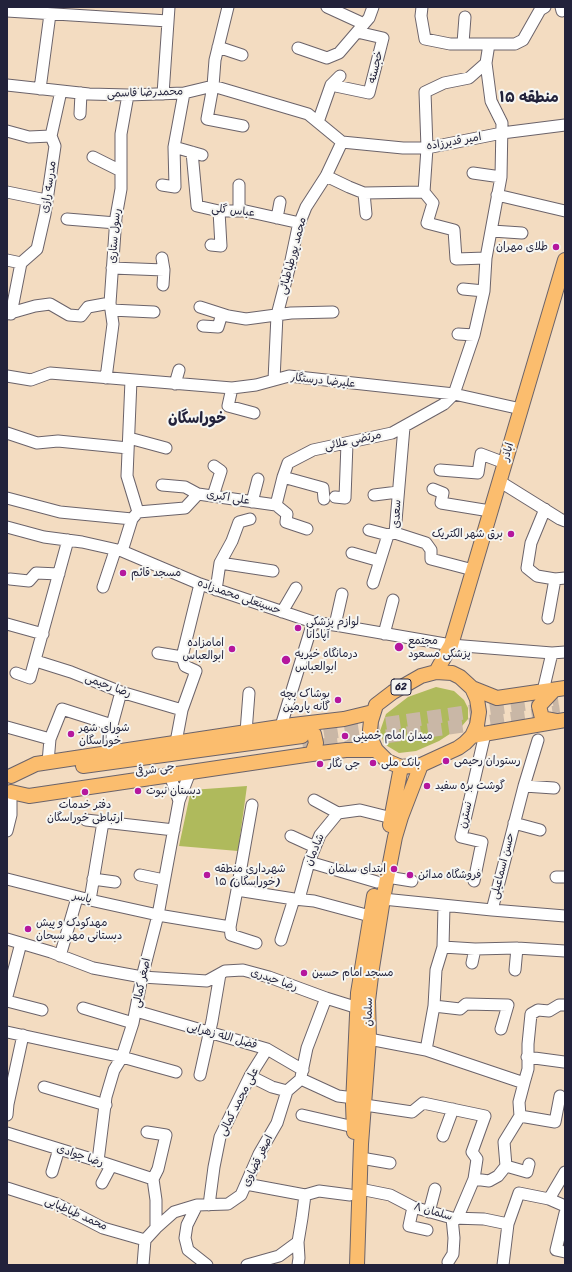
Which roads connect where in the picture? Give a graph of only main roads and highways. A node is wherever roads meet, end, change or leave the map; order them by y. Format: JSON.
{"nodes":[{"id":1,"x":565,"y":260,"type":"edge"},
{"id":2,"x":451,"y":645,"type":"junction"},
{"id":3,"x":436,"y":672,"type":"junction"},
{"id":4,"x":460,"y":676,"type":"junction"},
{"id":5,"x":472,"y":688,"type":"junction"},
{"id":6,"x":559,"y":703,"type":"edge"},
{"id":7,"x":373,"y":712,"type":"junction"},
{"id":8,"x":478,"y":735,"type":"junction"},
{"id":9,"x":305,"y":740,"type":"junction"},
{"id":10,"x":376,"y":750,"type":"junction"},
{"id":11,"x":421,"y":765,"type":"junction"},
{"id":12,"x":401,"y":767,"type":"junction"},
{"id":13,"x":9,"y":776,"type":"edge"},
{"id":14,"x":9,"y":792,"type":"edge"},
{"id":15,"x":382,"y":880,"type":"junction"},
{"id":16,"x":359,"y":1102,"type":"junction"},
{"id":17,"x":358,"y":1128,"type":"junction"},
{"id":18,"x":355,"y":1192,"type":"junction"},
{"id":19,"x":349,"y":1265,"type":"edge"},
{"id":20,"x":358,"y":1265,"type":"edge"}],
"edges":[{"from":1,"to":2,"type":"main road","name":"اباذر"},
{"from":2,"to":3,"type":"main road","name":"اباذر"},
{"from":2,"to":4,"type":"main road","name":"اباذر"},
{"from":3,"to":4,"type":"main road","number":"62"},
{"from":3,"to":7,"type":"main road","number":"62"},
{"from":4,"to":5,"type":"main road"},
{"from":5,"to":6,"type":"main road"},
{"from":5,"to":8,"type":"main road"},
{"from":6,"to":8,"type":"main road"},
{"from":7,"to":9,"type":"main road"},
{"from":7,"to":10,"type":"main road"},
{"from":8,"to":11,"type":"main road"},
{"from":9,"to":10,"type":"main road"},
{"from":9,"to":13,"type":"main road","name":"جی شرقی"},
{"from":9,"to":13,"type":"main road"},
{"from":9,"to":14,"type":"main road","name":"جی شرقی"},
{"from":9,"to":14,"type":"main road"},
{"from":10,"to":12,"type":"main road"},
{"from":11,"to":12,"type":"main road"},
{"from":11,"to":15,"type":"main road","name":"سلمان"},
{"from":12,"to":15,"type":"main road","name":"سلمان"},
{"from":15,"to":16,"type":"main road","name":"سلمان"},
{"from":15,"to":16,"type":"main road","name":"سلمان"},
{"from":16,"to":17,"type":"main road","name":"سلمان"},
{"from":17,"to":18,"type":"main road","name":"سلمان"},
{"from":17,"to":18,"type":"main road","name":"سلمان"},
{"from":18,"to":19,"type":"main road","name":"سلمان"},
{"from":18,"to":20,"type":"main road","name":"سلمان"}]}
